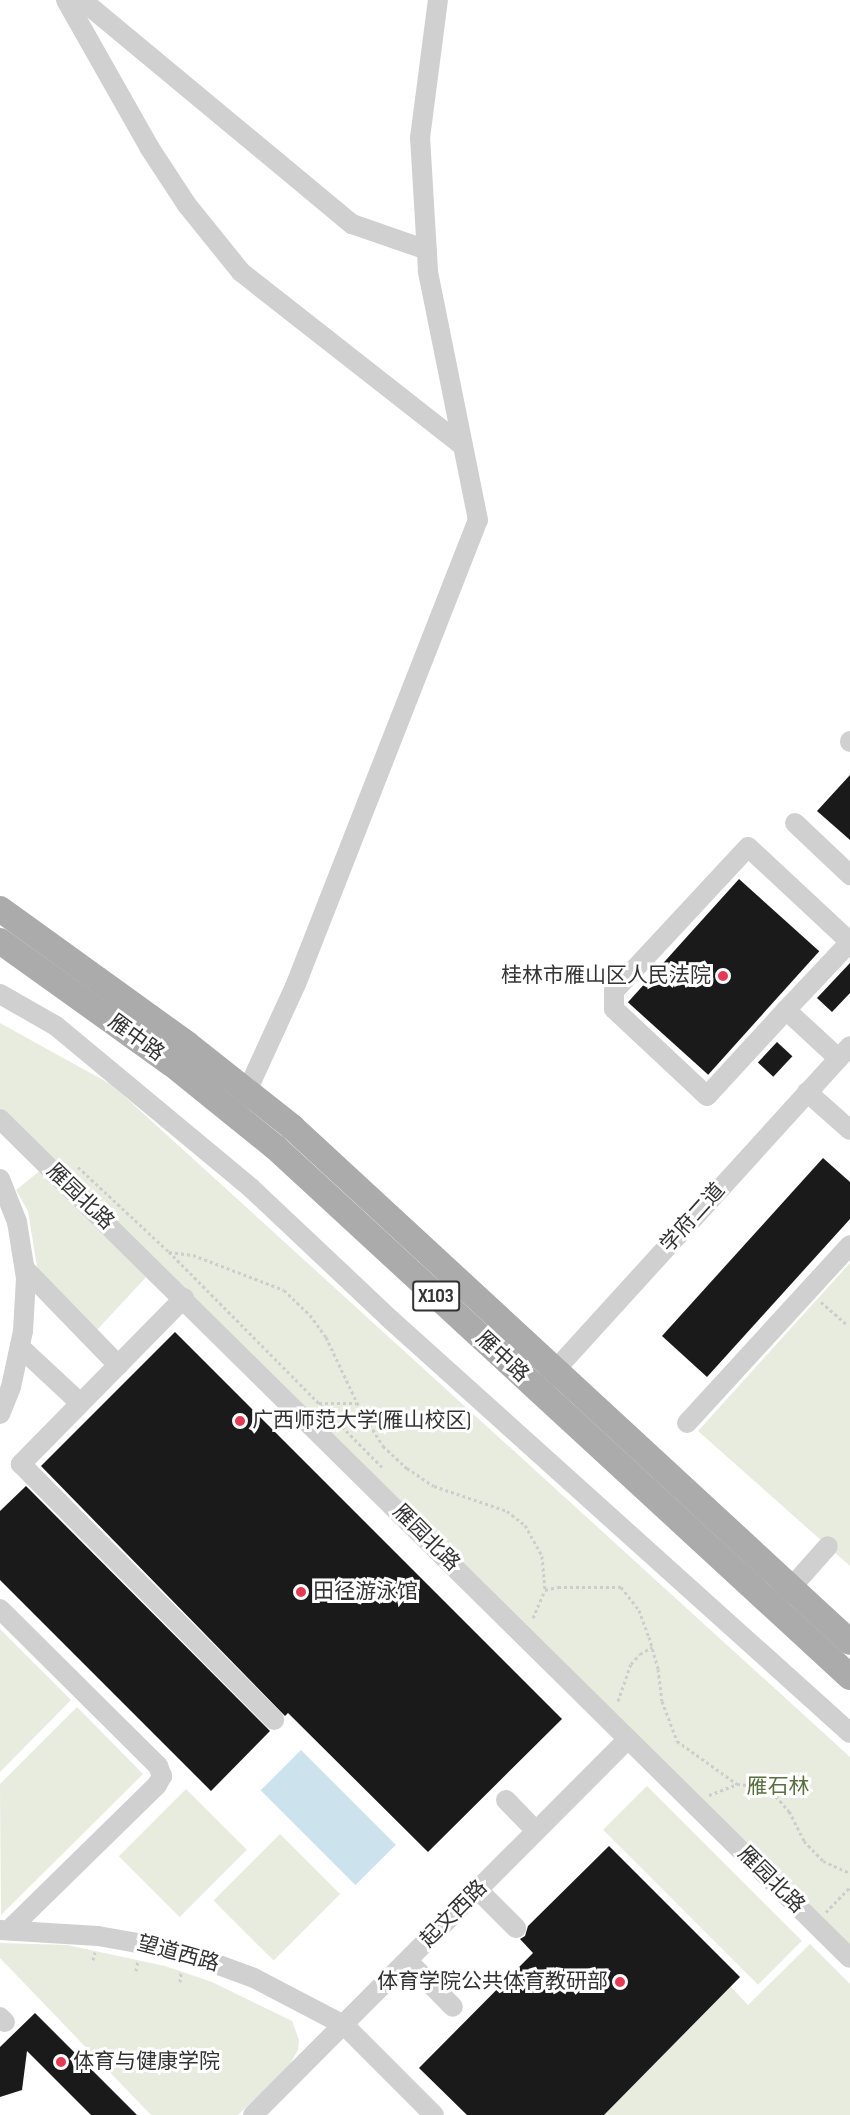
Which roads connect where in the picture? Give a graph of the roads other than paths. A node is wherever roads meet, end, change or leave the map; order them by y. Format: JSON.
{"nodes":[{"id":1,"x":66,"y":0,"type":"edge"},
{"id":2,"x":82,"y":0,"type":"edge"},
{"id":3,"x":438,"y":0,"type":"edge"},
{"id":4,"x":427,"y":250,"type":"junction"},
{"id":5,"x":464,"y":446,"type":"junction"},
{"id":6,"x":795,"y":823,"type":"dead end"},
{"id":7,"x":850,"y":874,"type":"edge"},
{"id":8,"x":0,"y":909,"type":"edge"},
{"id":9,"x":0,"y":941,"type":"edge"},
{"id":10,"x":0,"y":994,"type":"edge"},
{"id":11,"x":786,"y":1010,"type":"junction"},
{"id":12,"x":844,"y":1052,"type":"edge"},
{"id":13,"x":807,"y":1092,"type":"junction"},
{"id":14,"x":248,"y":1093,"type":"junction"},
{"id":15,"x":234,"y":1114,"type":"junction"},
{"id":16,"x":0,"y":1119,"type":"edge"},
{"id":17,"x":850,"y":1130,"type":"edge"},
{"id":18,"x":0,"y":1179,"type":"edge"},
{"id":19,"x":850,"y":1245,"type":"edge"},
{"id":20,"x":25,"y":1269,"type":"junction"},
{"id":21,"x":184,"y":1298,"type":"junction"},
{"id":22,"x":20,"y":1347,"type":"junction"},
{"id":23,"x":118,"y":1365,"type":"junction"},
{"id":24,"x":556,"y":1370,"type":"junction"},
{"id":25,"x":537,"y":1390,"type":"junction"},
{"id":26,"x":80,"y":1403,"type":"junction"},
{"id":27,"x":0,"y":1414,"type":"edge"},
{"id":28,"x":687,"y":1423,"type":"dead end"},
{"id":29,"x":828,"y":1546,"type":"dead end"},
{"id":30,"x":791,"y":1588,"type":"junction"},
{"id":31,"x":773,"y":1607,"type":"junction"},
{"id":32,"x":0,"y":1609,"type":"edge"},
{"id":33,"x":850,"y":1642,"type":"edge"},
{"id":34,"x":850,"y":1677,"type":"edge"},
{"id":35,"x":274,"y":1719,"type":"dead end"},
{"id":36,"x":850,"y":1733,"type":"edge"},
{"id":37,"x":628,"y":1739,"type":"junction"},
{"id":38,"x":506,"y":1800,"type":"dead end"},
{"id":39,"x":536,"y":1831,"type":"junction"},
{"id":40,"x":478,"y":1890,"type":"junction"},
{"id":41,"x":516,"y":1928,"type":"dead end"},
{"id":42,"x":5,"y":1929,"type":"edge"},
{"id":43,"x":850,"y":1958,"type":"edge"},
{"id":44,"x":408,"y":1961,"type":"junction"},
{"id":45,"x":453,"y":2007,"type":"dead end"},
{"id":46,"x":344,"y":2025,"type":"junction"},
{"id":47,"x":253,"y":2115,"type":"edge"},
{"id":48,"x":434,"y":2115,"type":"edge"}],
"edges":[{"from":1,"to":5,"type":"street"},
{"from":2,"to":4,"type":"street"},
{"from":3,"to":4,"type":"street"},
{"from":4,"to":5,"type":"street"},
{"from":5,"to":14,"type":"street"},
{"from":6,"to":7,"type":"street"},
{"from":8,"to":14,"type":"main road","name":"雁中路","number":"X103"},
{"from":9,"to":15,"type":"main road","name":"雁中路","number":"X103"},
{"from":10,"to":36,"type":"street"},
{"from":11,"to":11,"type":"street"},
{"from":11,"to":12,"type":"street"},
{"from":12,"to":13,"type":"street","name":"学府二道"},
{"from":13,"to":17,"type":"street"},
{"from":13,"to":24,"type":"street","name":"学府二道"},
{"from":14,"to":15,"type":"street"},
{"from":14,"to":24,"type":"main road","name":"雁中路","number":"X103"},
{"from":15,"to":25,"type":"main road","name":"雁中路","number":"X103"},
{"from":16,"to":21,"type":"street","name":"雁园北路"},
{"from":18,"to":20,"type":"street"},
{"from":19,"to":28,"type":"street"},
{"from":20,"to":22,"type":"street"},
{"from":20,"to":23,"type":"street"},
{"from":21,"to":23,"type":"street"},
{"from":21,"to":37,"type":"street","name":"雁园北路"},
{"from":22,"to":26,"type":"street"},
{"from":22,"to":27,"type":"street"},
{"from":23,"to":26,"type":"street"},
{"from":24,"to":25,"type":"street","name":"学府二道"},
{"from":24,"to":30,"type":"main road","name":"雁中路","number":"X103"},
{"from":25,"to":31,"type":"main road","name":"雁中路","number":"X103"},
{"from":26,"to":35,"type":"street"},
{"from":29,"to":30,"type":"street"},
{"from":30,"to":31,"type":"street"},
{"from":30,"to":33,"type":"main road","name":"雁中路","number":"X103"},
{"from":31,"to":34,"type":"main road","name":"雁中路","number":"X103"},
{"from":32,"to":42,"type":"street"},
{"from":37,"to":39,"type":"street","name":"起文西路"},
{"from":37,"to":43,"type":"street","name":"雁园北路"},
{"from":38,"to":39,"type":"street"},
{"from":39,"to":40,"type":"street","name":"起文西路"},
{"from":40,"to":41,"type":"street"},
{"from":40,"to":44,"type":"street","name":"起文西路"},
{"from":42,"to":46,"type":"street","name":"望道西路"},
{"from":44,"to":45,"type":"street"},
{"from":44,"to":46,"type":"street","name":"起文西路"},
{"from":46,"to":47,"type":"street","name":"起文西路"},
{"from":46,"to":48,"type":"street","name":"望道西路"}]}
